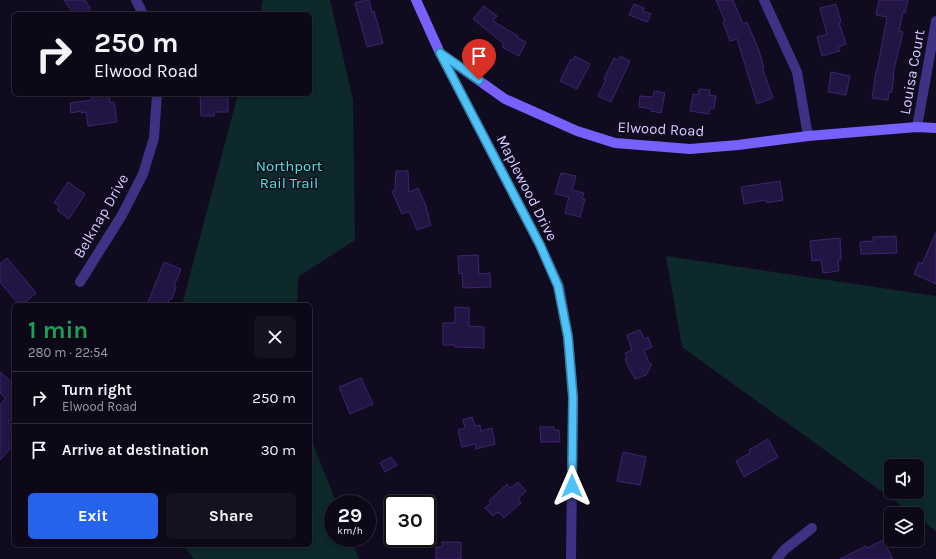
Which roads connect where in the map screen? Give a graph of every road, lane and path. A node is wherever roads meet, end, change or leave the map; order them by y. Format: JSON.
{"nodes":[{"id":1,"x":136,"y":0,"type":"edge"},
{"id":2,"x":416,"y":0,"type":"edge"},
{"id":3,"x":764,"y":0,"type":"edge"},
{"id":4,"x":142,"y":12,"type":"edge"},
{"id":5,"x":936,"y":21,"type":"edge"},
{"id":6,"x":440,"y":53,"type":"junction"},
{"id":7,"x":157,"y":96,"type":"edge"},
{"id":8,"x":917,"y":127,"type":"junction"},
{"id":9,"x":936,"y":128,"type":"edge"},
{"id":10,"x":808,"y":136,"type":"junction"},
{"id":11,"x":80,"y":282,"type":"dead end"},
{"id":12,"x":812,"y":528,"type":"dead end"},
{"id":13,"x":571,"y":559,"type":"edge"},
{"id":14,"x":777,"y":559,"type":"edge"}],
"edges":[{"from":1,"to":4,"type":"street"},
{"from":2,"to":6,"type":"main road","name":"Elwood Road"},
{"from":3,"to":10,"type":"street"},
{"from":5,"to":8,"type":"street","name":"Louisa Court"},
{"from":6,"to":10,"type":"main road","name":"Elwood Road"},
{"from":6,"to":13,"type":"street","name":"Maplewood Drive"},
{"from":7,"to":11,"type":"street","name":"Belknap Drive"},
{"from":8,"to":9,"type":"main road","name":"Elwood Road"},
{"from":8,"to":10,"type":"main road","name":"Elwood Road"},
{"from":12,"to":14,"type":"street"}]}
